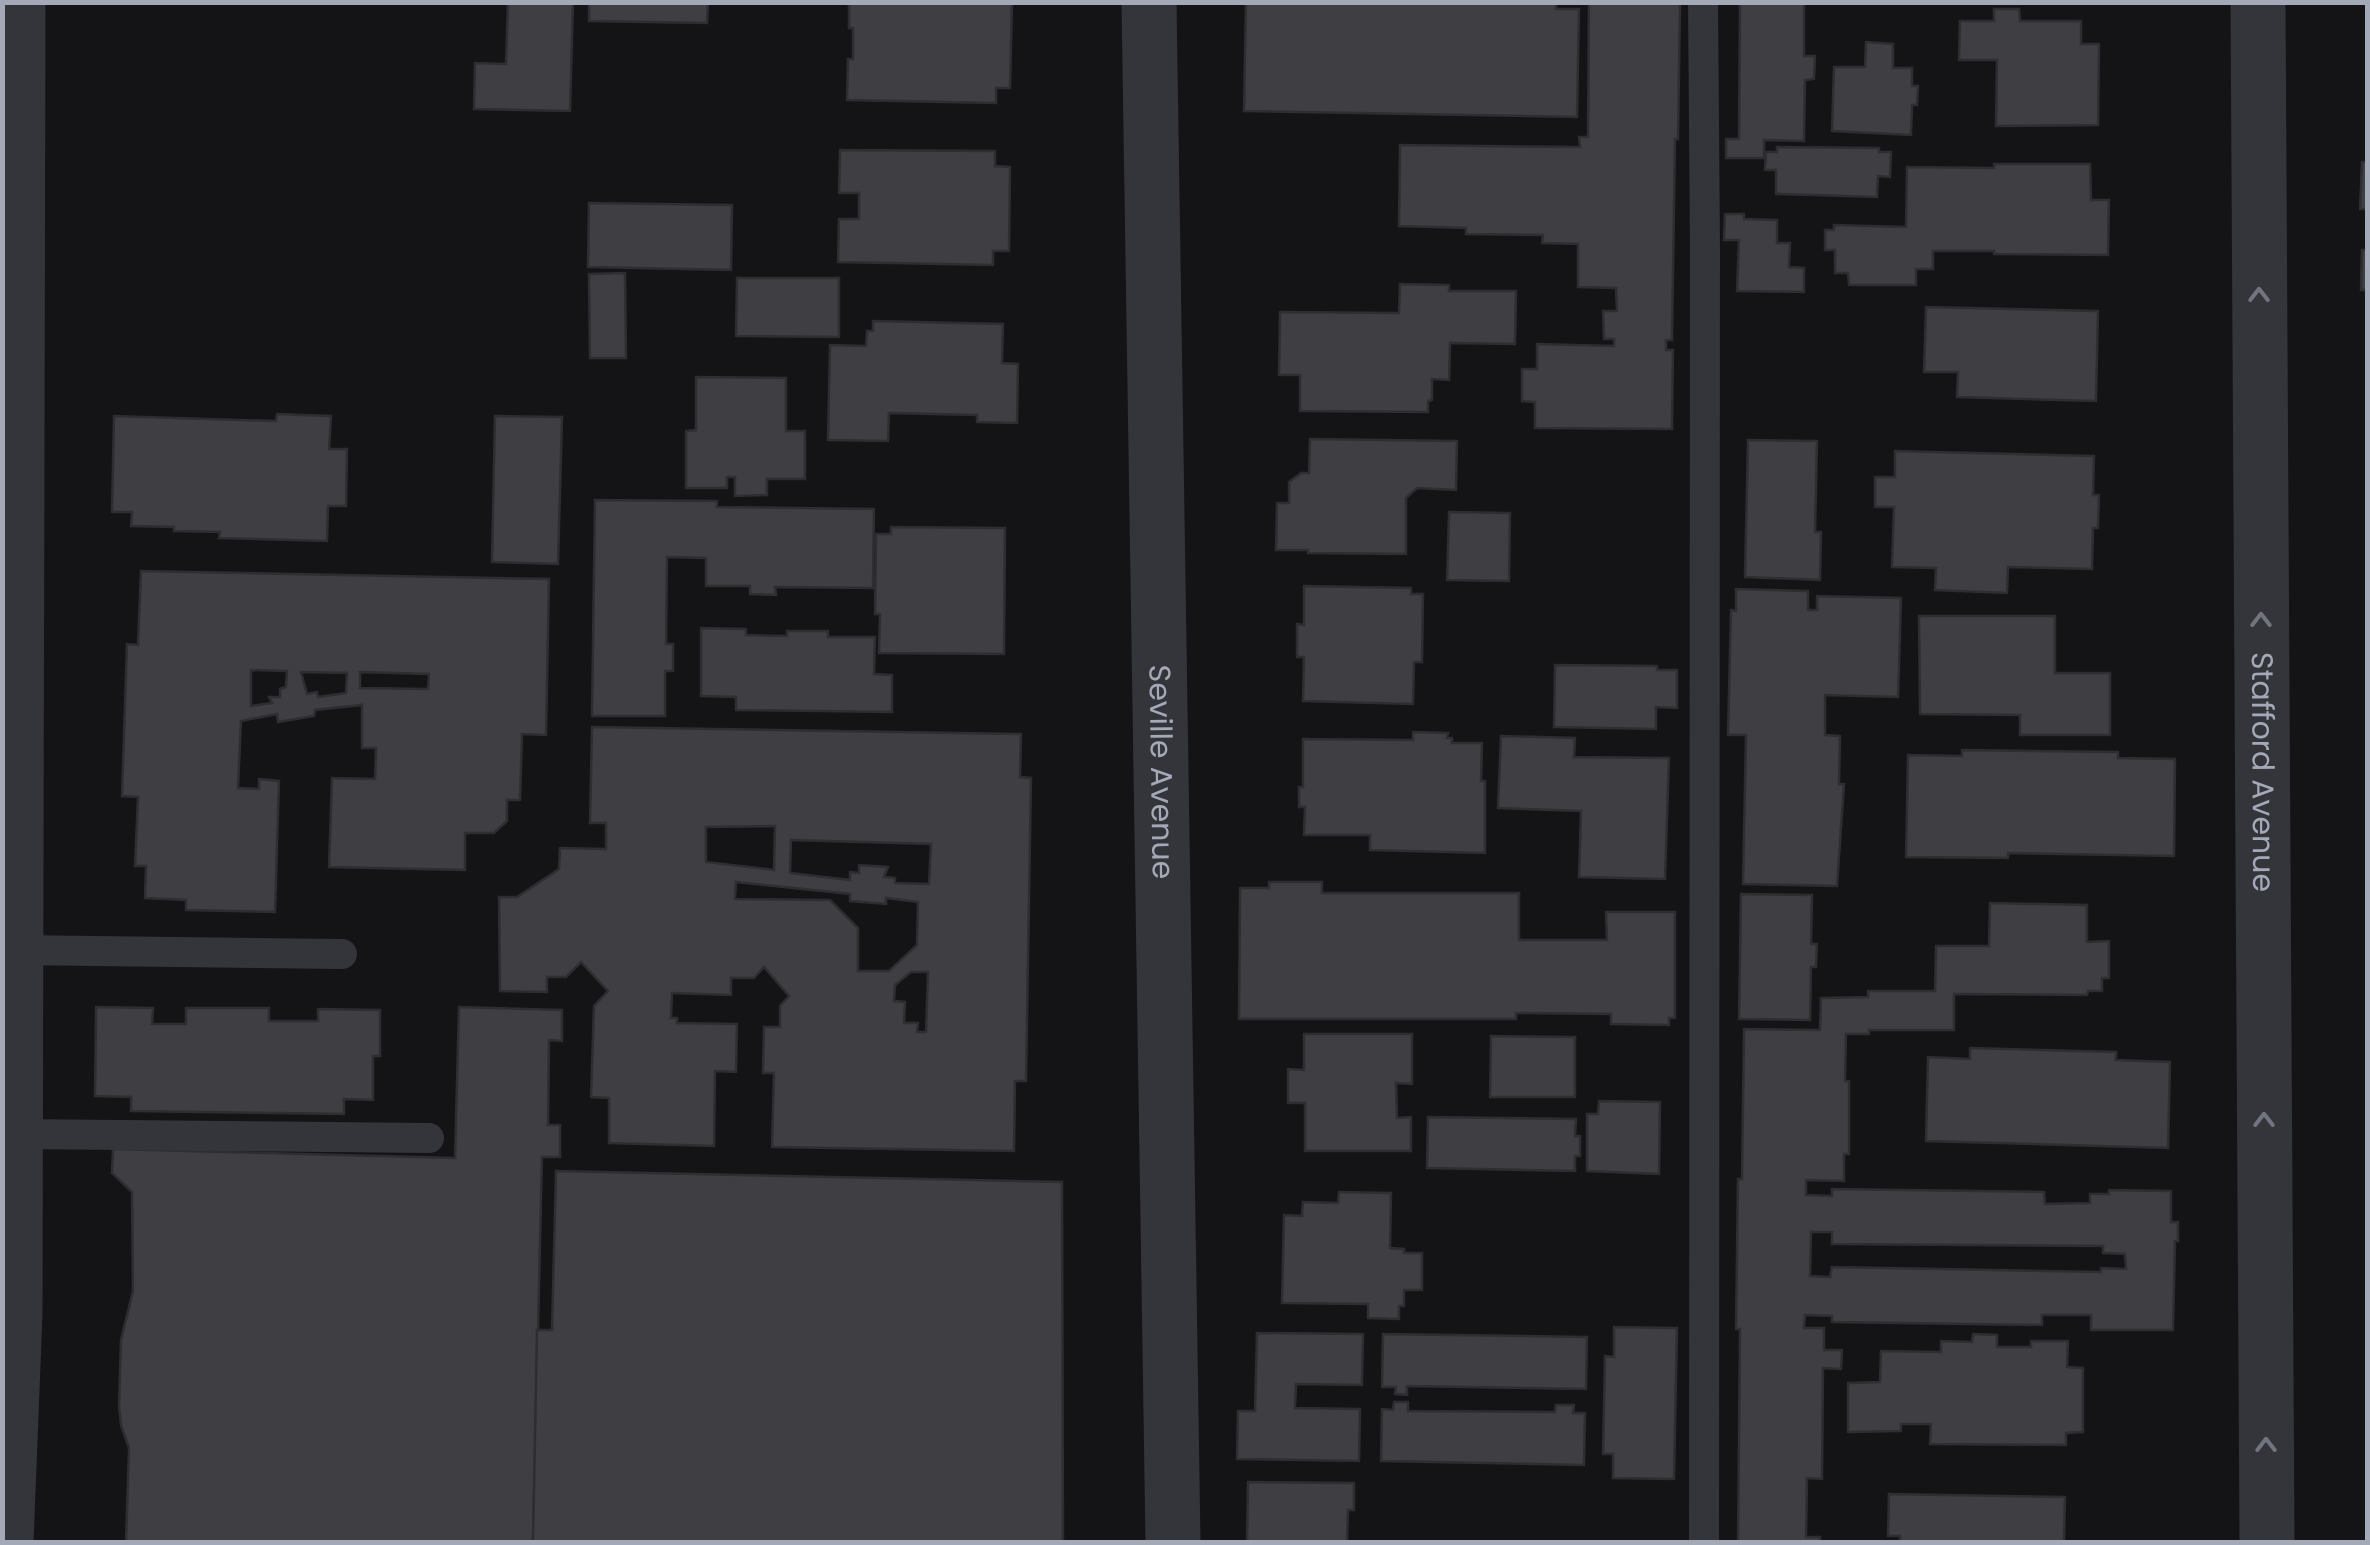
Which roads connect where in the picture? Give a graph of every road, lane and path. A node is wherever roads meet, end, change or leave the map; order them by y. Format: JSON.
{"nodes":[{"id":1,"x":18,"y":2,"type":"edge"},
{"id":2,"x":1149,"y":2,"type":"edge"},
{"id":3,"x":1703,"y":2,"type":"edge"},
{"id":4,"x":2258,"y":2,"type":"edge"},
{"id":5,"x":10,"y":410,"type":"edge"},
{"id":6,"x":10,"y":543,"type":"edge"},
{"id":7,"x":10,"y":816,"type":"edge"},
{"id":8,"x":16,"y":950,"type":"junction"},
{"id":9,"x":342,"y":954,"type":"dead end"},
{"id":10,"x":16,"y":1134,"type":"junction"},
{"id":11,"x":429,"y":1138,"type":"dead end"},
{"id":12,"x":9,"y":1314,"type":"edge"},
{"id":13,"x":6,"y":1542,"type":"edge"},
{"id":14,"x":1173,"y":1542,"type":"edge"},
{"id":15,"x":1704,"y":1542,"type":"edge"},
{"id":16,"x":2267,"y":1542,"type":"edge"}],
"edges":[{"from":1,"to":5,"type":"street"},
{"from":2,"to":14,"type":"street","name":"Seville Avenue"},
{"from":3,"to":15,"type":"lane"},
{"from":16,"to":4,"type":"street","name":"Stafford Avenue","one_way":true},
{"from":5,"to":6,"type":"street"},
{"from":6,"to":7,"type":"street"},
{"from":7,"to":8,"type":"street"},
{"from":8,"to":9,"type":"lane"},
{"from":8,"to":10,"type":"street"},
{"from":10,"to":11,"type":"lane"},
{"from":10,"to":12,"type":"street"},
{"from":12,"to":13,"type":"street"}]}
